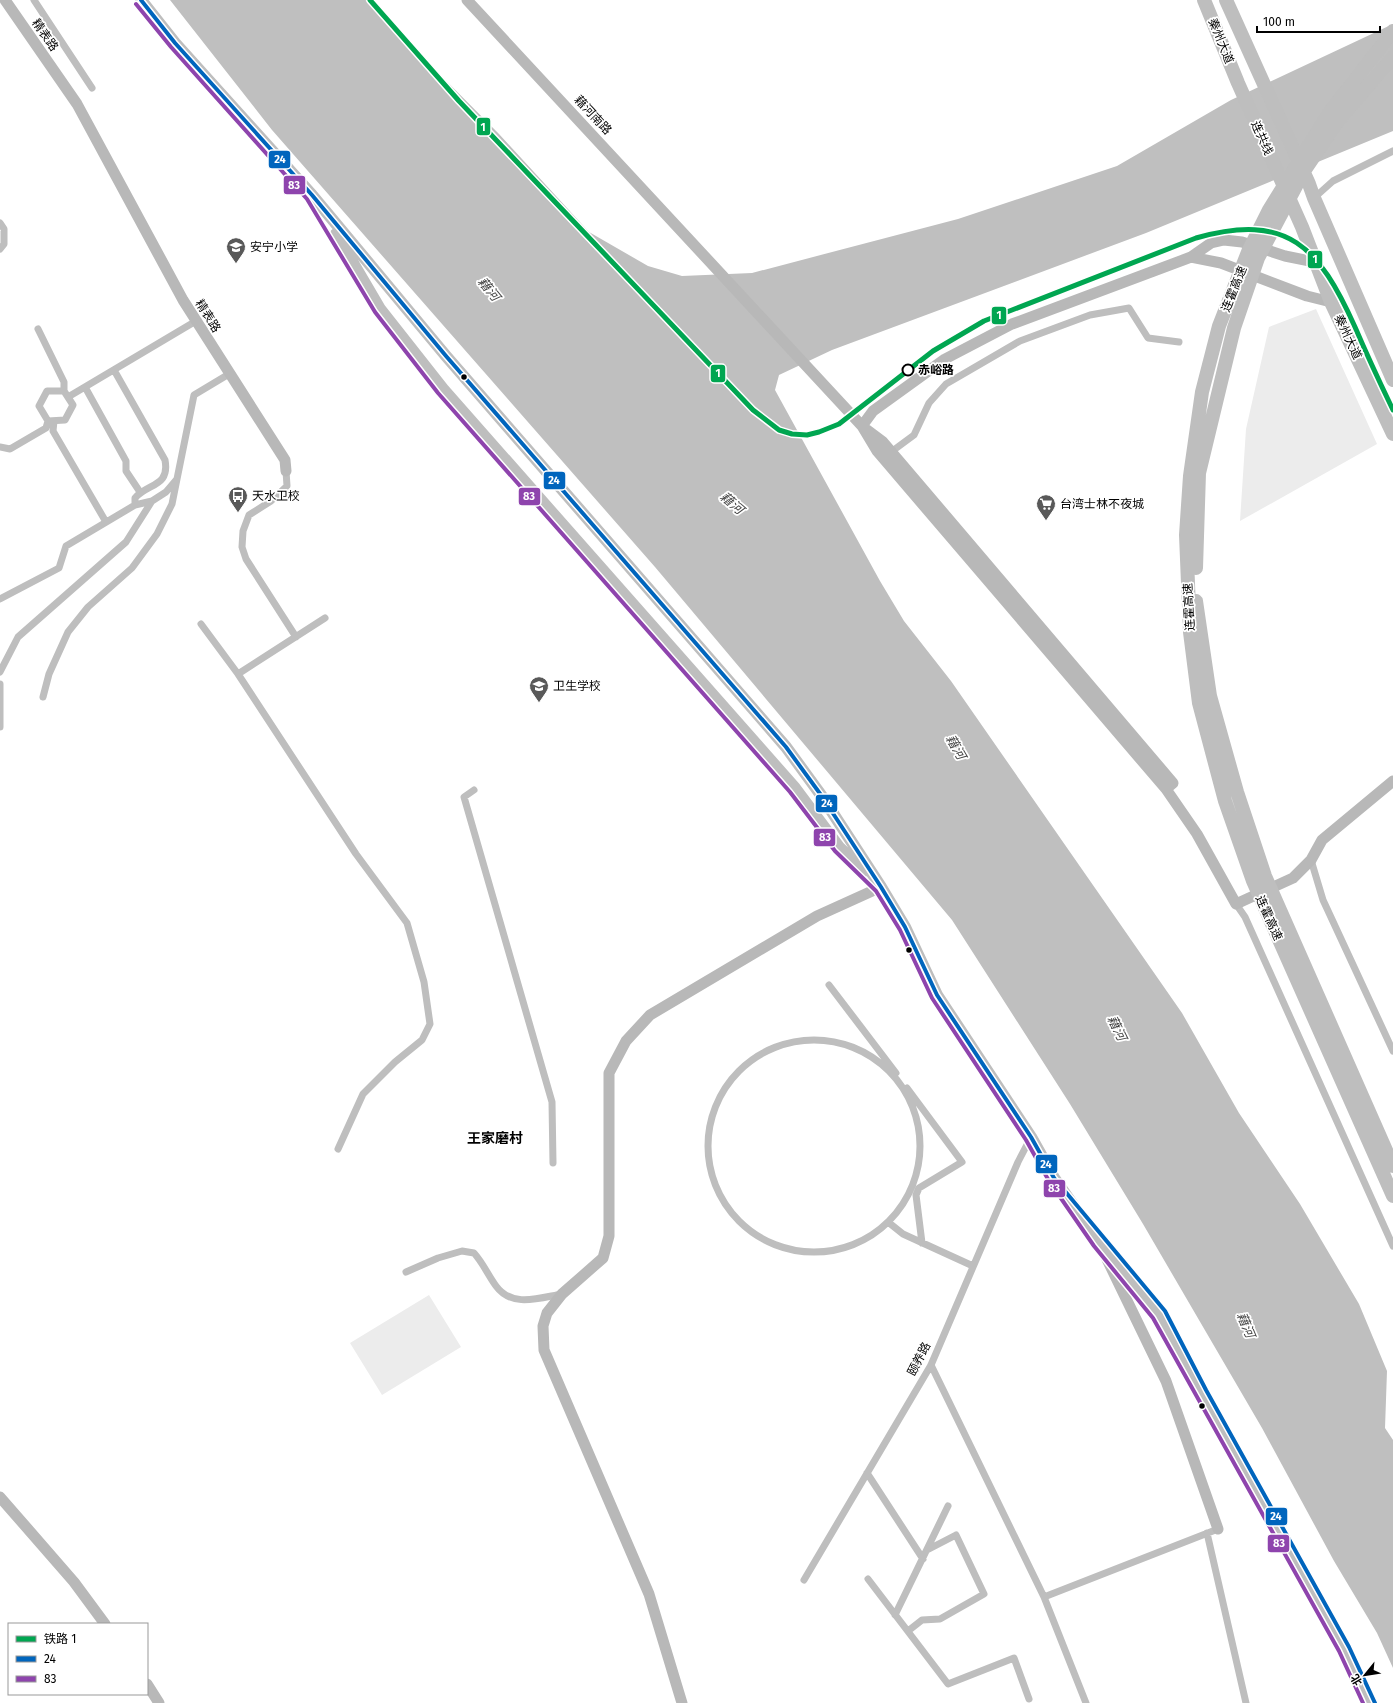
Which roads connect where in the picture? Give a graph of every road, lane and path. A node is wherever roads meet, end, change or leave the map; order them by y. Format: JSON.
{"nodes":[{"id":1,"x":5,"y":0,"type":"edge"},
{"id":2,"x":34,"y":0,"type":"edge"},
{"id":3,"x":141,"y":0,"type":"edge"},
{"id":4,"x":468,"y":0,"type":"edge"},
{"id":5,"x":1204,"y":0,"type":"edge"},
{"id":6,"x":1226,"y":0,"type":"edge"},
{"id":7,"x":1393,"y":31,"type":"edge"},
{"id":8,"x":1393,"y":57,"type":"edge"},
{"id":9,"x":1261,"y":78,"type":"joint"},
{"id":10,"x":1238,"y":83,"type":"joint"},
{"id":11,"x":92,"y":88,"type":"dead end"},
{"id":12,"x":1393,"y":151,"type":"edge"},
{"id":13,"x":1309,"y":184,"type":"joint"},
{"id":14,"x":1287,"y":194,"type":"joint"},
{"id":15,"x":312,"y":195,"type":"junction"},
{"id":16,"x":1314,"y":198,"type":"junction"},
{"id":17,"x":0,"y":223,"type":"edge"},
{"id":18,"x":0,"y":249,"type":"edge"},
{"id":19,"x":1191,"y":257,"type":"junction"},
{"id":20,"x":1315,"y":262,"type":"junction"},
{"id":21,"x":1331,"y":302,"type":"junction"},
{"id":22,"x":196,"y":321,"type":"junction"},
{"id":23,"x":38,"y":329,"type":"dead end"},
{"id":24,"x":1179,"y":342,"type":"dead end"},
{"id":25,"x":114,"y":370,"type":"junction"},
{"id":26,"x":229,"y":374,"type":"junction"},
{"id":27,"x":1393,"y":380,"type":"edge"},
{"id":28,"x":84,"y":387,"type":"junction"},
{"id":29,"x":66,"y":394,"type":"junction"},
{"id":30,"x":51,"y":421,"type":"junction"},
{"id":31,"x":862,"y":426,"type":"junction"},
{"id":32,"x":1393,"y":434,"type":"edge"},
{"id":33,"x":0,"y":447,"type":"edge"},
{"id":34,"x":891,"y":452,"type":"junction"},
{"id":35,"x":286,"y":471,"type":"joint"},
{"id":36,"x":177,"y":479,"type":"junction"},
{"id":37,"x":140,"y":492,"type":"junction"},
{"id":38,"x":152,"y":501,"type":"junction"},
{"id":39,"x":135,"y":505,"type":"junction"},
{"id":40,"x":106,"y":522,"type":"junction"},
{"id":41,"x":0,"y":600,"type":"edge"},
{"id":42,"x":325,"y":618,"type":"dead end"},
{"id":43,"x":201,"y":624,"type":"dead end"},
{"id":44,"x":296,"y":637,"type":"junction"},
{"id":45,"x":0,"y":672,"type":"edge"},
{"id":46,"x":238,"y":674,"type":"junction"},
{"id":47,"x":0,"y":684,"type":"edge"},
{"id":48,"x":43,"y":697,"type":"dead end"},
{"id":49,"x":1204,"y":700,"type":"junction"},
{"id":50,"x":0,"y":727,"type":"edge"},
{"id":51,"x":1393,"y":781,"type":"edge"},
{"id":52,"x":1166,"y":789,"type":"junction"},
{"id":53,"x":474,"y":790,"type":"dead end"},
{"id":54,"x":1311,"y":860,"type":"junction"},
{"id":55,"x":881,"y":887,"type":"junction"},
{"id":56,"x":1268,"y":901,"type":"junction"},
{"id":57,"x":1236,"y":904,"type":"junction"},
{"id":58,"x":829,"y":985,"type":"dead end"},
{"id":59,"x":1393,"y":1050,"type":"edge"},
{"id":60,"x":1031,"y":1137,"type":"junction"},
{"id":61,"x":338,"y":1148,"type":"dead end"},
{"id":62,"x":553,"y":1164,"type":"dead end"},
{"id":63,"x":1393,"y":1166,"type":"edge"},
{"id":64,"x":1054,"y":1178,"type":"junction"},
{"id":65,"x":1393,"y":1196,"type":"edge"},
{"id":66,"x":888,"y":1222,"type":"junction"},
{"id":67,"x":1099,"y":1242,"type":"junction"},
{"id":68,"x":922,"y":1243,"type":"junction"},
{"id":69,"x":1393,"y":1246,"type":"edge"},
{"id":70,"x":974,"y":1266,"type":"junction"},
{"id":71,"x":406,"y":1272,"type":"dead end"},
{"id":72,"x":562,"y":1294,"type":"junction"},
{"id":73,"x":931,"y":1365,"type":"junction"},
{"id":74,"x":867,"y":1473,"type":"junction"},
{"id":75,"x":0,"y":1497,"type":"edge"},
{"id":76,"x":948,"y":1506,"type":"dead end"},
{"id":77,"x":1218,"y":1529,"type":"joint"},
{"id":78,"x":1207,"y":1533,"type":"junction"},
{"id":79,"x":927,"y":1550,"type":"junction"},
{"id":80,"x":923,"y":1559,"type":"junction"},
{"id":81,"x":868,"y":1579,"type":"dead end"},
{"id":82,"x":804,"y":1580,"type":"dead end"},
{"id":83,"x":1044,"y":1598,"type":"junction"},
{"id":84,"x":895,"y":1615,"type":"junction"},
{"id":85,"x":104,"y":1623,"type":"edge"},
{"id":86,"x":908,"y":1632,"type":"junction"},
{"id":87,"x":148,"y":1686,"type":"edge"},
{"id":88,"x":1029,"y":1699,"type":"dead end"},
{"id":89,"x":159,"y":1703,"type":"edge"},
{"id":90,"x":682,"y":1703,"type":"edge"},
{"id":91,"x":1086,"y":1703,"type":"edge"},
{"id":92,"x":1246,"y":1703,"type":"edge"},
{"id":93,"x":1370,"y":1703,"type":"edge"},
{"id":94,"x":1375,"y":1703,"type":"edge"}],
"edges":[{"from":1,"to":22,"type":"main road","name":"精表路"},
{"from":2,"to":11,"type":"street"},
{"from":3,"to":15,"type":"main road"},
{"from":4,"to":31,"type":"main road","name":"藉河南路"},
{"from":5,"to":10,"type":"highway","name":"秦州大道"},
{"from":6,"to":9,"type":"highway","name":"秦州大道"},
{"from":7,"to":49,"type":"highway","name":"连霍高速"},
{"from":8,"to":49,"type":"highway","name":"连霍高速"},
{"from":9,"to":13,"type":"highway","name":"连共线"},
{"from":10,"to":14,"type":"highway","name":"连共线"},
{"from":12,"to":16,"type":"street"},
{"from":13,"to":16,"type":"highway","name":"秦州大道"},
{"from":14,"to":20,"type":"highway","name":"秦州大道"},
{"from":15,"to":55,"type":"main road"},
{"from":15,"to":55,"type":"main road"},
{"from":16,"to":27,"type":"highway","name":"秦州大道"},
{"from":17,"to":18,"type":"street"},
{"from":19,"to":20,"type":"main road"},
{"from":19,"to":21,"type":"main road"},
{"from":19,"to":31,"type":"main road"},
{"from":20,"to":21,"type":"highway","name":"秦州大道"},
{"from":21,"to":32,"type":"highway","name":"秦州大道"},
{"from":22,"to":25,"type":"street"},
{"from":22,"to":26,"type":"main road","name":"精表路"},
{"from":23,"to":29,"type":"street"},
{"from":24,"to":34,"type":"street"},
{"from":25,"to":28,"type":"street"},
{"from":25,"to":37,"type":"street"},
{"from":26,"to":35,"type":"main road","name":"精表路"},
{"from":26,"to":36,"type":"street"},
{"from":28,"to":29,"type":"street"},
{"from":28,"to":37,"type":"street"},
{"from":29,"to":30,"type":"street"},
{"from":29,"to":30,"type":"street"},
{"from":30,"to":33,"type":"street"},
{"from":30,"to":40,"type":"street"},
{"from":31,"to":34,"type":"main road"},
{"from":31,"to":52,"type":"main road"},
{"from":34,"to":52,"type":"main road"},
{"from":35,"to":44,"type":"street","name":"精表路"},
{"from":36,"to":38,"type":"street"},
{"from":36,"to":48,"type":"street"},
{"from":37,"to":39,"type":"street"},
{"from":38,"to":39,"type":"street"},
{"from":38,"to":45,"type":"street"},
{"from":39,"to":40,"type":"street"},
{"from":40,"to":41,"type":"street"},
{"from":42,"to":44,"type":"street"},
{"from":43,"to":46,"type":"street"},
{"from":44,"to":46,"type":"street"},
{"from":46,"to":61,"type":"street"},
{"from":47,"to":50,"type":"street"},
{"from":49,"to":56,"type":"highway","name":"连霍高速"},
{"from":51,"to":54,"type":"main road"},
{"from":52,"to":57,"type":"main road"},
{"from":53,"to":62,"type":"street"},
{"from":54,"to":57,"type":"main road"},
{"from":54,"to":59,"type":"street"},
{"from":55,"to":60,"type":"main road"},
{"from":55,"to":72,"type":"main road"},
{"from":56,"to":63,"type":"highway","name":"连霍高速"},
{"from":56,"to":65,"type":"highway","name":"连霍高速"},
{"from":57,"to":69,"type":"street"},
{"from":58,"to":68,"type":"street"},
{"from":60,"to":64,"type":"main road"},
{"from":60,"to":70,"type":"street","name":"颐养路"},
{"from":64,"to":67,"type":"main road"},
{"from":64,"to":94,"type":"main road"},
{"from":66,"to":66,"type":"street"},
{"from":66,"to":68,"type":"street"},
{"from":67,"to":77,"type":"main road"},
{"from":67,"to":93,"type":"main road"},
{"from":68,"to":70,"type":"street"},
{"from":70,"to":73,"type":"street","name":"颐养路"},
{"from":71,"to":72,"type":"street"},
{"from":72,"to":90,"type":"main road"},
{"from":73,"to":74,"type":"street","name":"颐养路"},
{"from":73,"to":83,"type":"street"},
{"from":74,"to":80,"type":"street"},
{"from":74,"to":82,"type":"street","name":"颐养路"},
{"from":75,"to":85,"type":"main road"},
{"from":76,"to":79,"type":"street"},
{"from":77,"to":78,"type":"street"},
{"from":78,"to":83,"type":"street"},
{"from":78,"to":92,"type":"street"},
{"from":79,"to":80,"type":"street"},
{"from":79,"to":86,"type":"street"},
{"from":80,"to":84,"type":"street"},
{"from":81,"to":84,"type":"street"},
{"from":83,"to":91,"type":"street"},
{"from":84,"to":86,"type":"street"},
{"from":86,"to":88,"type":"street"},
{"from":87,"to":89,"type":"main road"}]}
